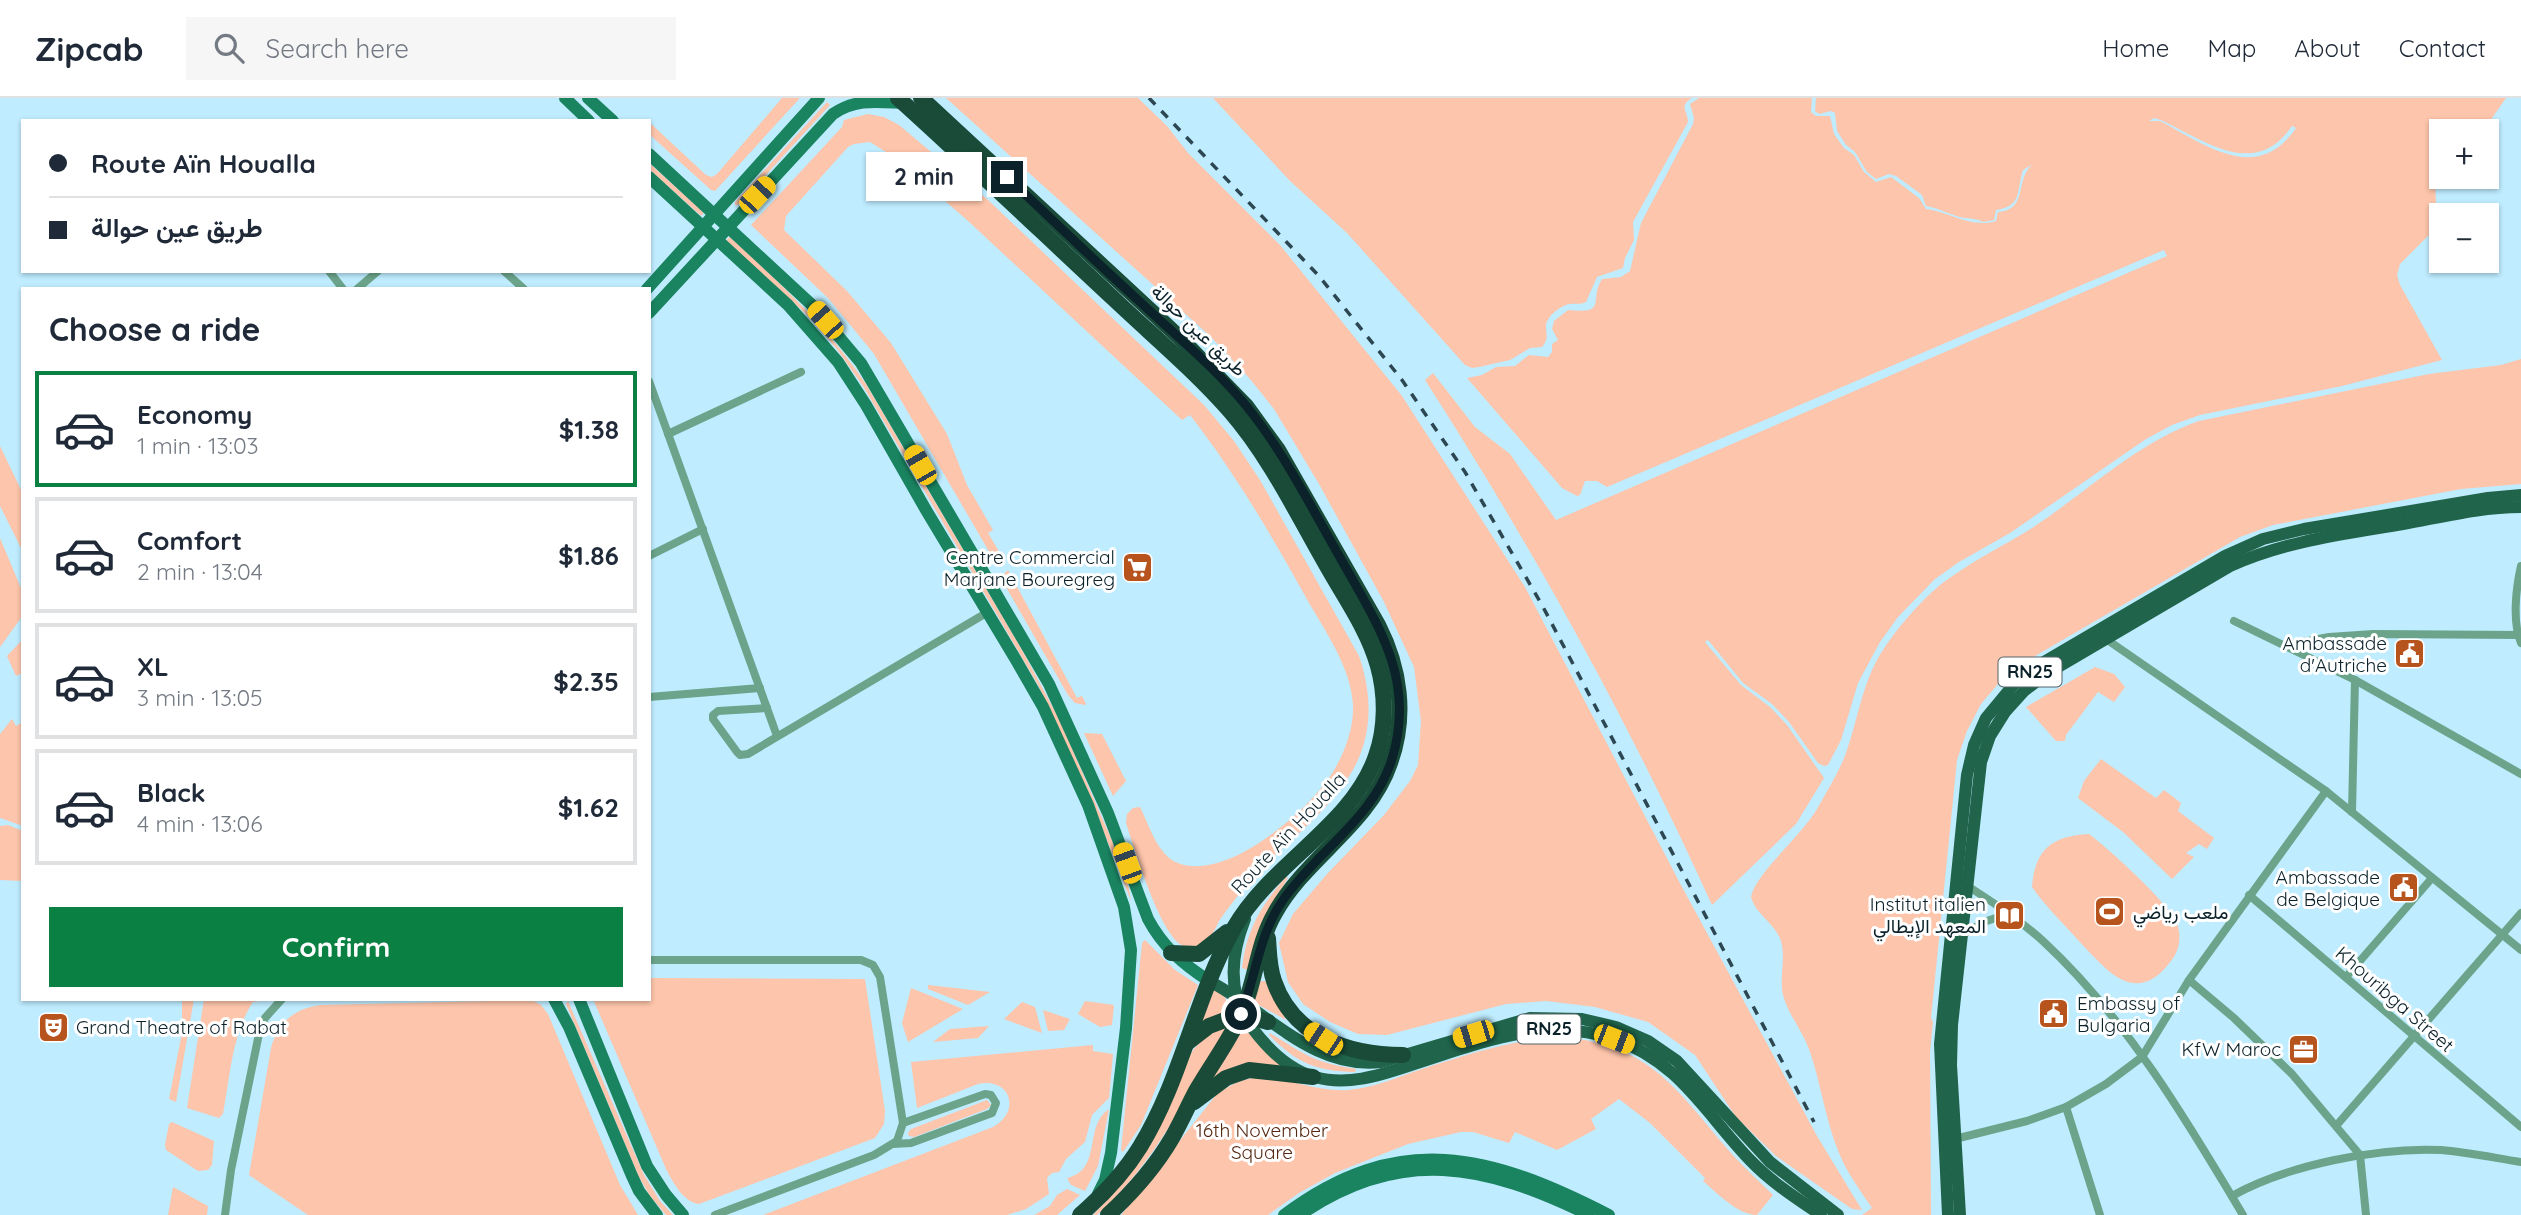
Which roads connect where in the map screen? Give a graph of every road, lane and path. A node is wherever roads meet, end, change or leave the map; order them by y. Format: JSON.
{"nodes":[{"id":1,"x":565,"y":98,"type":"edge"},
{"id":2,"x":588,"y":98,"type":"edge"},
{"id":3,"x":819,"y":98,"type":"edge"},
{"id":4,"x":921,"y":98,"type":"edge"},
{"id":5,"x":901,"y":101,"type":"edge"},
{"id":6,"x":587,"y":119,"type":"edge"},
{"id":7,"x":611,"y":119,"type":"edge"},
{"id":8,"x":651,"y":156,"type":"edge"},
{"id":9,"x":651,"y":179,"type":"edge"},
{"id":10,"x":714,"y":214,"type":"junction"},
{"id":11,"x":728,"y":226,"type":"junction"},
{"id":12,"x":703,"y":227,"type":"junction"},
{"id":13,"x":716,"y":239,"type":"junction"},
{"id":14,"x":331,"y":273,"type":"edge"},
{"id":15,"x":376,"y":273,"type":"edge"},
{"id":16,"x":506,"y":273,"type":"edge"},
{"id":17,"x":341,"y":287,"type":"edge"},
{"id":18,"x":359,"y":287,"type":"edge"},
{"id":19,"x":522,"y":287,"type":"edge"},
{"id":20,"x":649,"y":287,"type":"edge"},
{"id":21,"x":651,"y":311,"type":"edge"},
{"id":22,"x":801,"y":372,"type":"dead end"},
{"id":23,"x":651,"y":387,"type":"edge"},
{"id":24,"x":668,"y":434,"type":"junction"},
{"id":25,"x":2521,"y":495,"type":"edge"},
{"id":26,"x":2521,"y":507,"type":"edge"},
{"id":27,"x":703,"y":529,"type":"junction"},
{"id":28,"x":651,"y":555,"type":"edge"},
{"id":29,"x":2521,"y":566,"type":"edge"},
{"id":30,"x":988,"y":612,"type":"junction"},
{"id":31,"x":2234,"y":621,"type":"dead end"},
{"id":32,"x":1362,"y":628,"type":"joint"},
{"id":33,"x":2519,"y":634,"type":"edge"},
{"id":34,"x":2106,"y":639,"type":"junction"},
{"id":35,"x":2521,"y":643,"type":"edge"},
{"id":36,"x":2287,"y":645,"type":"junction"},
{"id":37,"x":2355,"y":680,"type":"junction"},
{"id":38,"x":760,"y":688,"type":"junction"},
{"id":39,"x":651,"y":697,"type":"edge"},
{"id":40,"x":767,"y":708,"type":"junction"},
{"id":41,"x":778,"y":736,"type":"junction"},
{"id":42,"x":2521,"y":774,"type":"edge"},
{"id":43,"x":2326,"y":791,"type":"junction"},
{"id":44,"x":1371,"y":801,"type":"joint"},
{"id":45,"x":2352,"y":812,"type":"junction"},
{"id":46,"x":2432,"y":878,"type":"junction"},
{"id":47,"x":1966,"y":885,"type":"junction"},
{"id":48,"x":1260,"y":891,"type":"junction"},
{"id":49,"x":2249,"y":895,"type":"junction"},
{"id":50,"x":2521,"y":912,"type":"edge"},
{"id":51,"x":2010,"y":913,"type":"junction"},
{"id":52,"x":1268,"y":928,"type":"junction"},
{"id":53,"x":1233,"y":930,"type":"junction"},
{"id":54,"x":2502,"y":934,"type":"junction"},
{"id":55,"x":1961,"y":935,"type":"junction"},
{"id":56,"x":2521,"y":950,"type":"edge"},
{"id":57,"x":1171,"y":953,"type":"junction"},
{"id":58,"x":651,"y":960,"type":"edge"},
{"id":59,"x":2346,"y":977,"type":"junction"},
{"id":60,"x":2189,"y":980,"type":"junction"},
{"id":61,"x":1209,"y":981,"type":"junction"},
{"id":62,"x":280,"y":1001,"type":"edge"},
{"id":63,"x":555,"y":1001,"type":"edge"},
{"id":64,"x":580,"y":1001,"type":"edge"},
{"id":65,"x":1241,"y":1004,"type":"junction"},
{"id":66,"x":1268,"y":1022,"type":"joint"},
{"id":67,"x":2415,"y":1037,"type":"junction"},
{"id":68,"x":1184,"y":1047,"type":"junction"},
{"id":69,"x":1403,"y":1055,"type":"junction"},
{"id":70,"x":2142,"y":1057,"type":"junction"},
{"id":71,"x":1313,"y":1077,"type":"junction"},
{"id":72,"x":2066,"y":1107,"type":"junction"},
{"id":73,"x":1186,"y":1108,"type":"junction"},
{"id":74,"x":903,"y":1123,"type":"junction"},
{"id":75,"x":2336,"y":1126,"type":"junction"},
{"id":76,"x":2521,"y":1127,"type":"edge"},
{"id":77,"x":1955,"y":1139,"type":"junction"},
{"id":78,"x":893,"y":1144,"type":"junction"},
{"id":79,"x":2360,"y":1155,"type":"junction"},
{"id":80,"x":2521,"y":1162,"type":"edge"},
{"id":81,"x":1946,"y":1189,"type":"junction"},
{"id":82,"x":2232,"y":1196,"type":"junction"},
{"id":83,"x":1093,"y":1204,"type":"junction"},
{"id":84,"x":1314,"y":1211,"type":"edge"},
{"id":85,"x":225,"y":1215,"type":"edge"},
{"id":86,"x":657,"y":1215,"type":"edge"},
{"id":87,"x":683,"y":1215,"type":"edge"},
{"id":88,"x":715,"y":1215,"type":"edge"},
{"id":89,"x":1080,"y":1215,"type":"edge"},
{"id":90,"x":1108,"y":1215,"type":"edge"},
{"id":91,"x":1284,"y":1215,"type":"edge"},
{"id":92,"x":1300,"y":1215,"type":"edge"},
{"id":93,"x":1589,"y":1215,"type":"edge"},
{"id":94,"x":1609,"y":1215,"type":"edge"},
{"id":95,"x":1821,"y":1215,"type":"edge"},
{"id":96,"x":1838,"y":1215,"type":"edge"},
{"id":97,"x":1943,"y":1215,"type":"edge"},
{"id":98,"x":1948,"y":1215,"type":"edge"},
{"id":99,"x":1960,"y":1215,"type":"edge"},
{"id":100,"x":2101,"y":1215,"type":"edge"},
{"id":101,"x":2243,"y":1215,"type":"edge"},
{"id":102,"x":2366,"y":1215,"type":"edge"}],
"edges":[{"from":1,"to":6,"type":"street"},
{"from":2,"to":7,"type":"street"},
{"from":3,"to":10,"type":"street"},
{"from":4,"to":44,"type":"highway","name":"طريق عين حوالة"},
{"from":5,"to":11,"type":"street"},
{"from":5,"to":32,"type":"highway","name":"طريق عين حوالة"},
{"from":8,"to":10,"type":"street"},
{"from":9,"to":12,"type":"street"},
{"from":10,"to":11,"type":"street"},
{"from":10,"to":12,"type":"street"},
{"from":11,"to":13,"type":"street"},
{"from":11,"to":57,"type":"street"},
{"from":12,"to":13,"type":"street"},
{"from":12,"to":20,"type":"street"},
{"from":13,"to":21,"type":"street"},
{"from":13,"to":30,"type":"street"},
{"from":14,"to":17,"type":"street"},
{"from":15,"to":18,"type":"street"},
{"from":16,"to":19,"type":"street"},
{"from":22,"to":24,"type":"street"},
{"from":23,"to":24,"type":"street"},
{"from":24,"to":27,"type":"street"},
{"from":25,"to":81,"type":"main road","number":"RN25"},
{"from":26,"to":34,"type":"main road","number":"RN25"},
{"from":27,"to":28,"type":"street"},
{"from":27,"to":38,"type":"street"},
{"from":29,"to":33,"type":"street"},
{"from":30,"to":41,"type":"street"},
{"from":30,"to":83,"type":"street"},
{"from":31,"to":36,"type":"street"},
{"from":32,"to":48,"type":"highway","name":"Route Aïn Houalla"},
{"from":33,"to":35,"type":"street"},
{"from":33,"to":36,"type":"street"},
{"from":34,"to":43,"type":"street"},
{"from":34,"to":47,"type":"main road","number":"RN25"},
{"from":36,"to":37,"type":"street"},
{"from":37,"to":42,"type":"street"},
{"from":37,"to":45,"type":"street"},
{"from":38,"to":39,"type":"street"},
{"from":38,"to":40,"type":"street"},
{"from":40,"to":41,"type":"street"},
{"from":40,"to":41,"type":"street"},
{"from":43,"to":45,"type":"street"},
{"from":43,"to":49,"type":"street"},
{"from":44,"to":52,"type":"highway","name":"Route Aïn Houalla"},
{"from":45,"to":46,"type":"street"},
{"from":46,"to":54,"type":"street"},
{"from":46,"to":59,"type":"street"},
{"from":47,"to":51,"type":"street"},
{"from":47,"to":55,"type":"main road","number":"RN25"},
{"from":48,"to":53,"type":"highway","name":"Route Aïn Houalla"},
{"from":48,"to":65,"type":"main road"},
{"from":49,"to":59,"type":"street","name":"Khouribga Street"},
{"from":49,"to":60,"type":"street"},
{"from":50,"to":54,"type":"street"},
{"from":51,"to":55,"type":"street"},
{"from":51,"to":70,"type":"street"},
{"from":52,"to":65,"type":"highway","name":"Route Aïn Houalla"},
{"from":52,"to":69,"type":"highway"},
{"from":53,"to":57,"type":"highway"},
{"from":53,"to":61,"type":"highway","name":"Route Aïn Houalla"},
{"from":54,"to":56,"type":"street"},
{"from":54,"to":67,"type":"street"},
{"from":55,"to":77,"type":"main road","number":"RN25"},
{"from":57,"to":61,"type":"street"},
{"from":58,"to":74,"type":"street"},
{"from":59,"to":67,"type":"street","name":"Khouribga Street"},
{"from":60,"to":70,"type":"street"},
{"from":60,"to":75,"type":"street"},
{"from":61,"to":65,"type":"main road","number":"RN25"},
{"from":61,"to":68,"type":"highway","name":"Route Aïn Houalla"},
{"from":62,"to":85,"type":"street"},
{"from":63,"to":86,"type":"street"},
{"from":64,"to":87,"type":"street"},
{"from":65,"to":66,"type":"highway","number":"RN25"},
{"from":65,"to":68,"type":"highway"},
{"from":65,"to":71,"type":"main road","number":"RN25"},
{"from":65,"to":73,"type":"highway","number":"RN25"},
{"from":66,"to":69,"type":"main road","number":"RN25"},
{"from":67,"to":75,"type":"street"},
{"from":67,"to":76,"type":"street","name":"Khouribga Street"},
{"from":68,"to":83,"type":"highway","name":"Route Aïn Houalla"},
{"from":69,"to":96,"type":"main road","number":"RN25"},
{"from":70,"to":72,"type":"street"},
{"from":70,"to":82,"type":"street"},
{"from":71,"to":73,"type":"highway","number":"RN25"},
{"from":71,"to":95,"type":"main road","number":"RN25"},
{"from":72,"to":77,"type":"street"},
{"from":72,"to":100,"type":"street"},
{"from":73,"to":90,"type":"highway","number":"RN25"},
{"from":74,"to":78,"type":"street"},
{"from":74,"to":78,"type":"street"},
{"from":75,"to":79,"type":"street"},
{"from":77,"to":99,"type":"main road","number":"RN25"},
{"from":78,"to":88,"type":"street"},
{"from":79,"to":80,"type":"street"},
{"from":79,"to":82,"type":"street"},
{"from":79,"to":102,"type":"street"},
{"from":81,"to":97,"type":"main road","number":"RN25"},
{"from":81,"to":98,"type":"main road","number":"RN25"},
{"from":82,"to":101,"type":"street"},
{"from":83,"to":89,"type":"highway","name":"Route Aïn Houalla"},
{"from":84,"to":92,"type":"street"},
{"from":84,"to":93,"type":"street"},
{"from":91,"to":94,"type":"street"}]}
